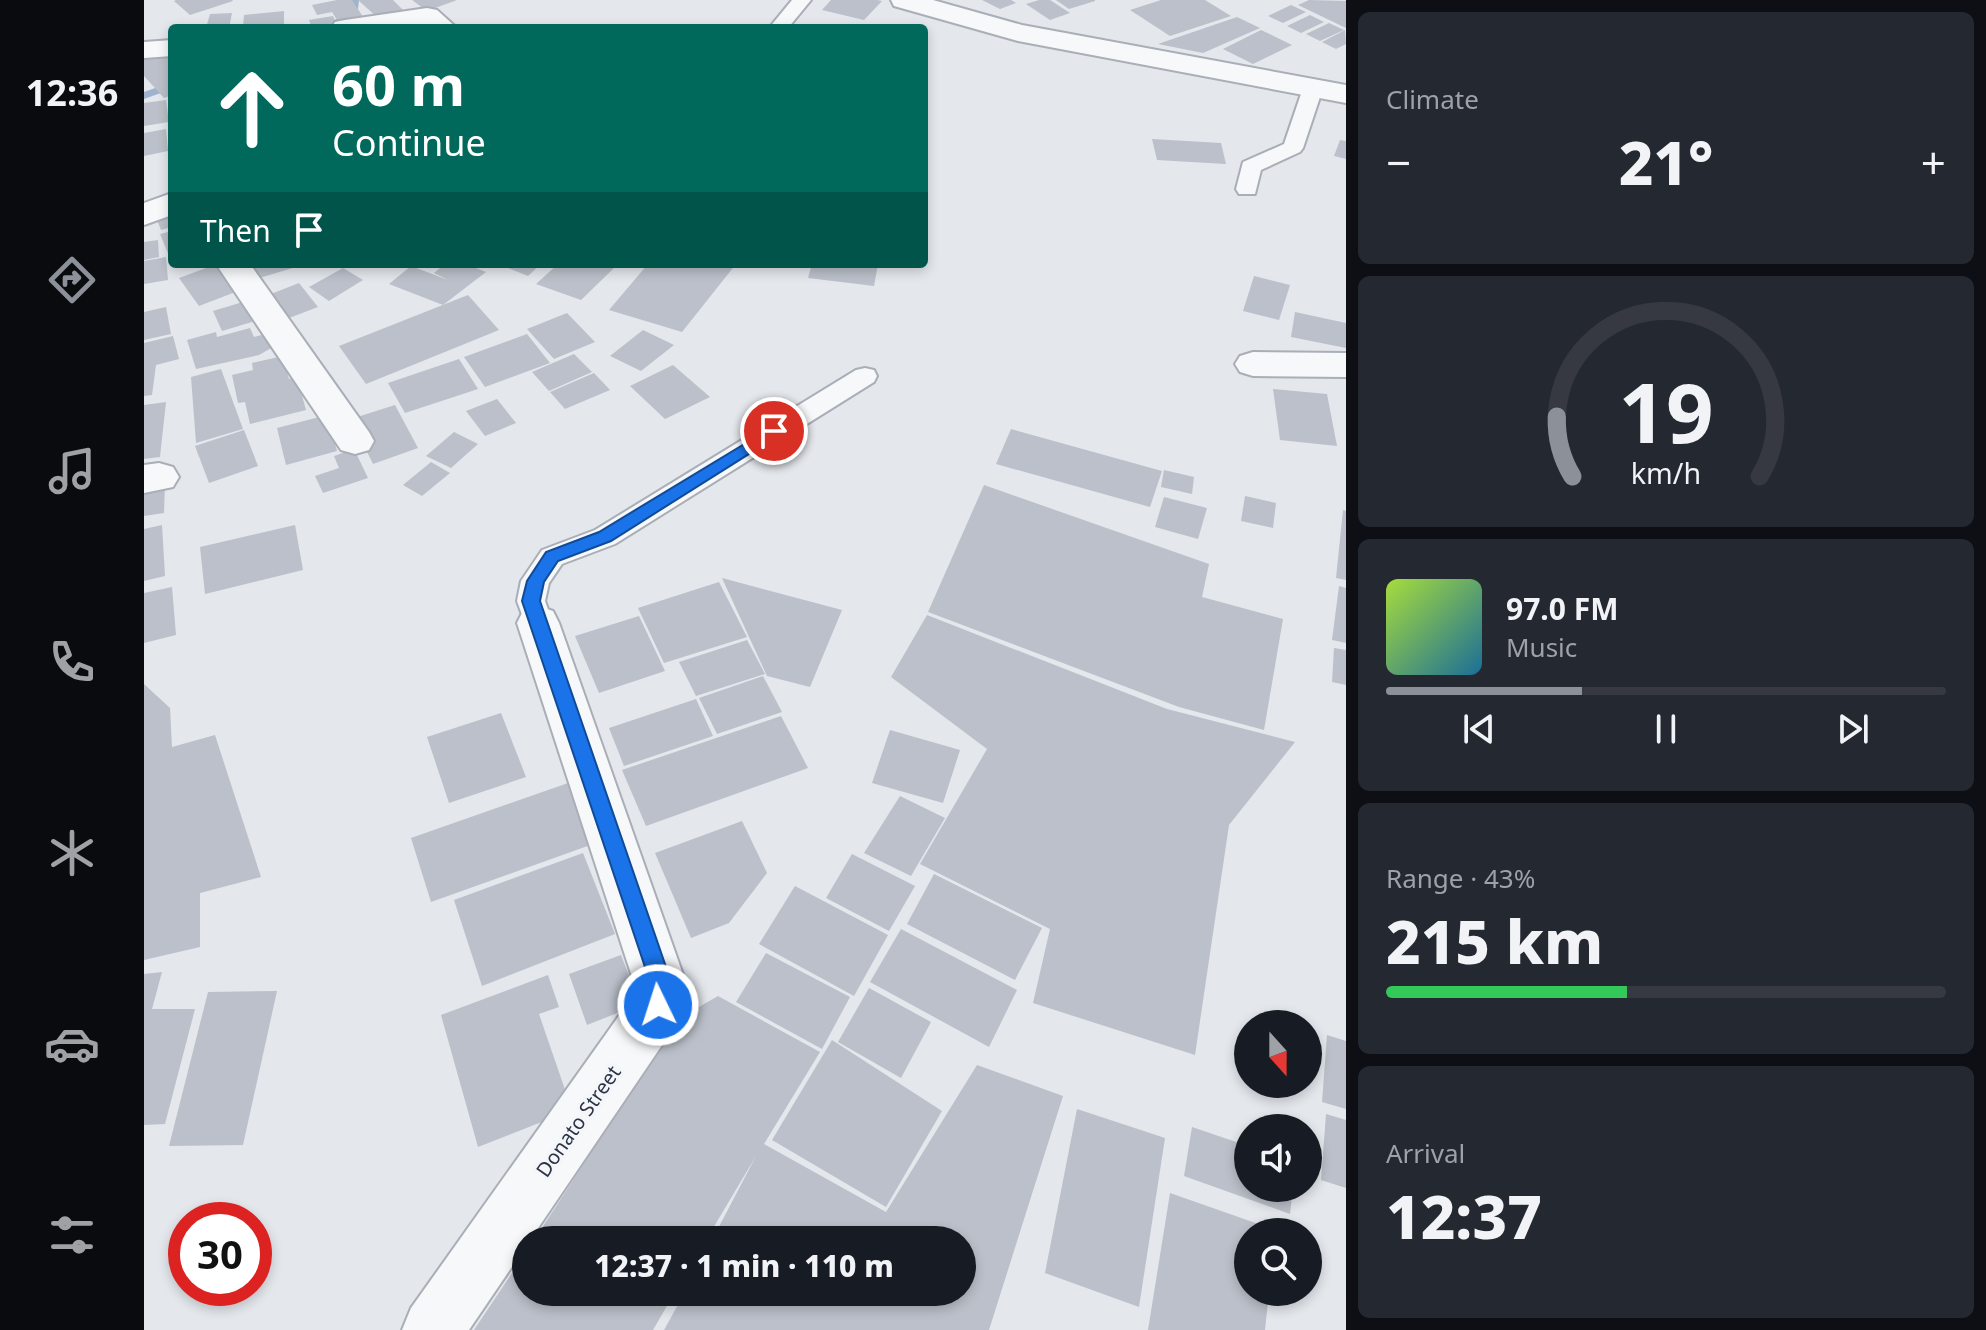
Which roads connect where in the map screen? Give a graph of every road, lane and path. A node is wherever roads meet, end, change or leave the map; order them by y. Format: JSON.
{"nodes":[{"id":1,"x":802,"y":0,"type":"edge"},
{"id":2,"x":904,"y":0,"type":"edge"},
{"id":3,"x":450,"y":22,"type":"edge"},
{"id":4,"x":372,"y":24,"type":"edge"},
{"id":5,"x":781,"y":24,"type":"edge"},
{"id":6,"x":168,"y":48,"type":"edge"},
{"id":7,"x":144,"y":50,"type":"edge"},
{"id":8,"x":1313,"y":88,"type":"junction"},
{"id":9,"x":1346,"y":94,"type":"edge"},
{"id":10,"x":1247,"y":189,"type":"dead end"},
{"id":11,"x":168,"y":205,"type":"edge"},
{"id":12,"x":144,"y":215,"type":"edge"},
{"id":13,"x":236,"y":268,"type":"edge"},
{"id":14,"x":1253,"y":364,"type":"dead end"},
{"id":15,"x":1346,"y":365,"type":"edge"},
{"id":16,"x":865,"y":376,"type":"dead end"},
{"id":17,"x":355,"y":441,"type":"dead end"},
{"id":18,"x":538,"y":623,"type":"joint"},
{"id":19,"x":433,"y":1330,"type":"edge"}],
"edges":[{"from":1,"to":5,"type":"lane"},
{"from":2,"to":8,"type":"street"},
{"from":3,"to":4,"type":"street"},
{"from":6,"to":7,"type":"street"},
{"from":8,"to":9,"type":"street"},
{"from":8,"to":10,"type":"lane"},
{"from":11,"to":12,"type":"street"},
{"from":13,"to":17,"type":"street"},
{"from":14,"to":15,"type":"street"},
{"from":16,"to":18,"type":"lane"},
{"from":18,"to":19,"type":"street","name":"Donato Street"}]}
